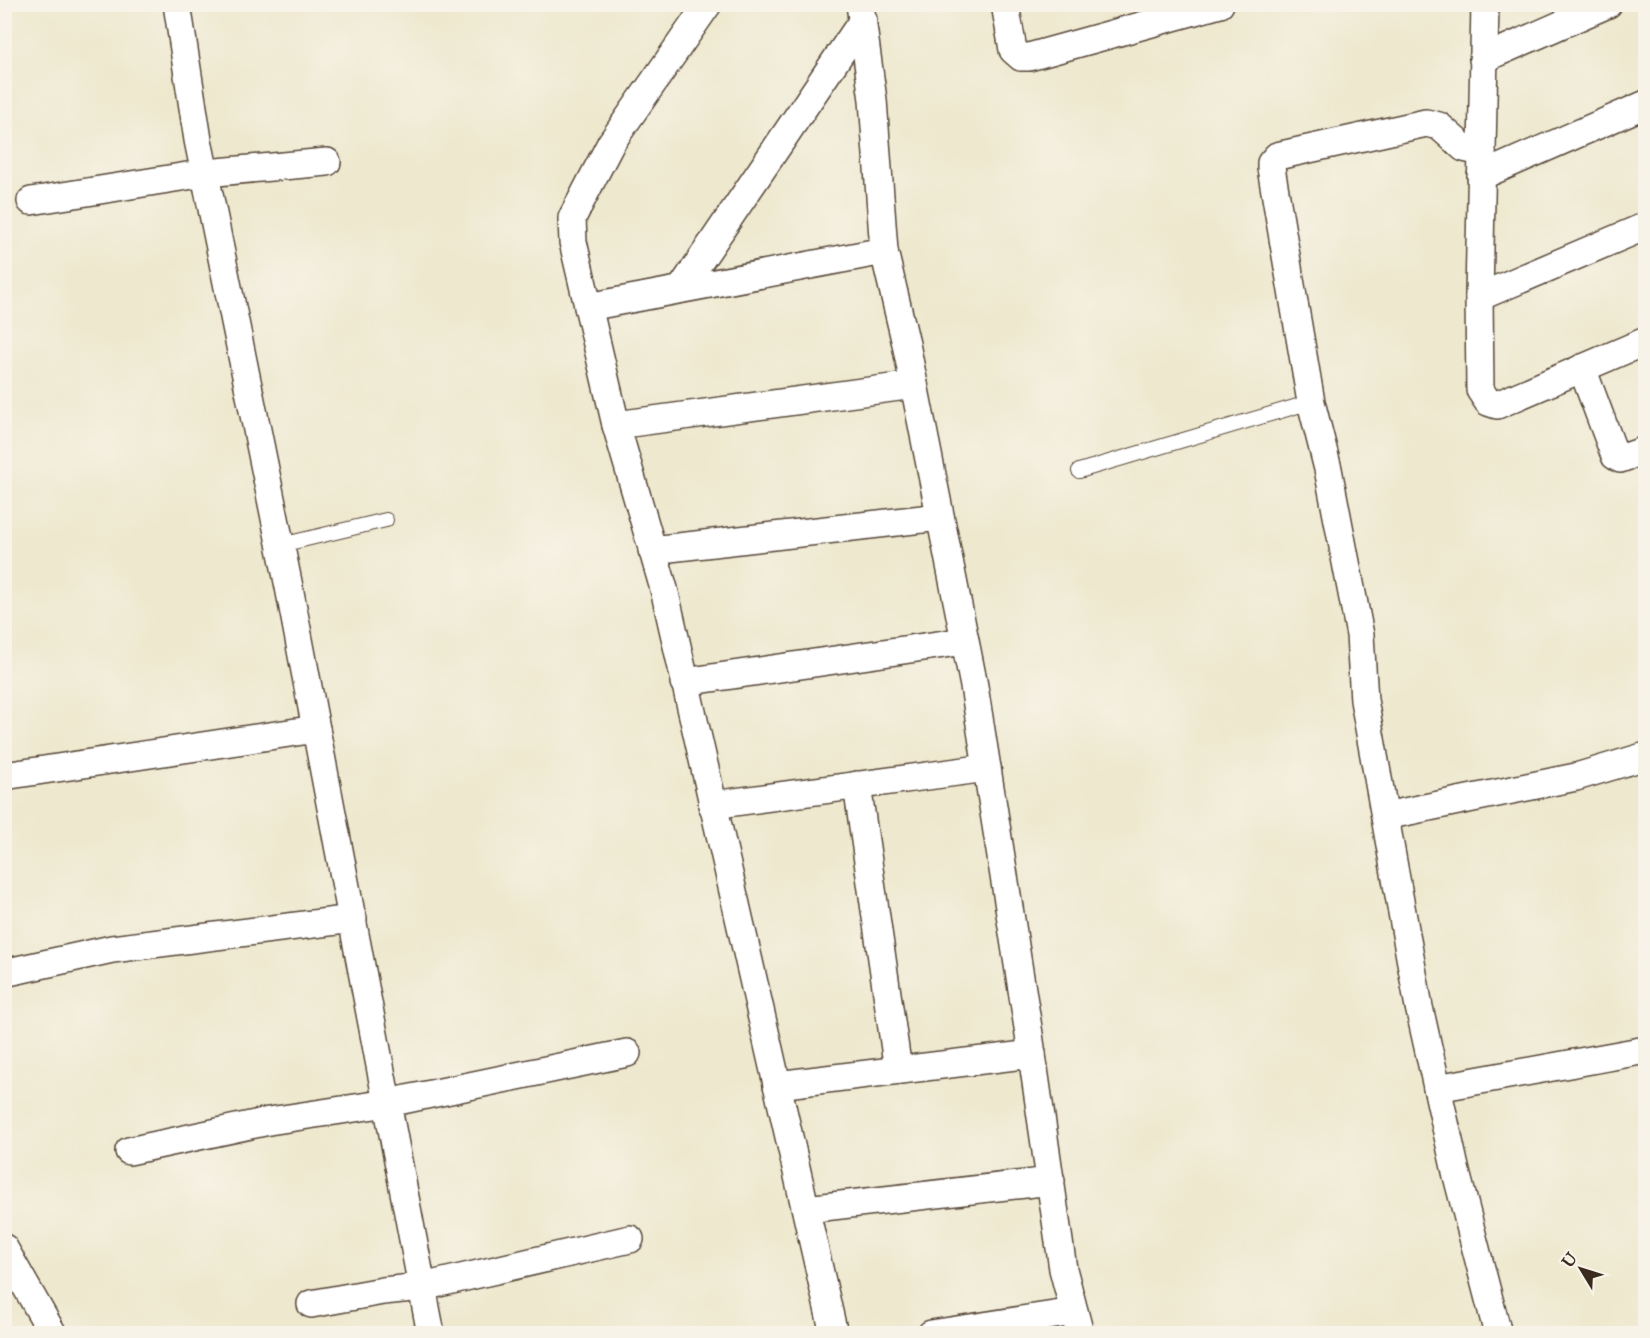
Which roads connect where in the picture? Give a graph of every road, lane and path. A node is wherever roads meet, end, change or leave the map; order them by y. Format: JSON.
{"nodes":[{"id":1,"x":177,"y":4,"type":"edge"},
{"id":2,"x":708,"y":4,"type":"edge"},
{"id":3,"x":1005,"y":4,"type":"edge"},
{"id":4,"x":1220,"y":4,"type":"edge"},
{"id":5,"x":1485,"y":4,"type":"edge"},
{"id":6,"x":1608,"y":4,"type":"edge"},
{"id":7,"x":862,"y":12,"type":"edge"},
{"id":8,"x":1483,"y":58,"type":"junction"},
{"id":9,"x":1646,"y":104,"type":"edge"},
{"id":10,"x":202,"y":159,"type":"junction"},
{"id":11,"x":327,"y":162,"type":"dead end"},
{"id":12,"x":1481,"y":164,"type":"junction"},
{"id":13,"x":31,"y":201,"type":"dead end"},
{"id":14,"x":1646,"y":226,"type":"edge"},
{"id":15,"x":884,"y":250,"type":"junction"},
{"id":16,"x":681,"y":289,"type":"junction"},
{"id":17,"x":1479,"y":297,"type":"junction"},
{"id":18,"x":588,"y":307,"type":"junction"},
{"id":19,"x":1646,"y":341,"type":"edge"},
{"id":20,"x":1582,"y":368,"type":"junction"},
{"id":21,"x":914,"y":385,"type":"junction"},
{"id":22,"x":1311,"y":402,"type":"junction"},
{"id":23,"x":616,"y":425,"type":"junction"},
{"id":24,"x":1646,"y":450,"type":"edge"},
{"id":25,"x":1079,"y":471,"type":"dead end"},
{"id":26,"x":940,"y":518,"type":"junction"},
{"id":27,"x":387,"y":520,"type":"dead end"},
{"id":28,"x":281,"y":545,"type":"junction"},
{"id":29,"x":652,"y":550,"type":"junction"},
{"id":30,"x":965,"y":641,"type":"junction"},
{"id":31,"x":684,"y":682,"type":"junction"},
{"id":32,"x":316,"y":729,"type":"junction"},
{"id":33,"x":1646,"y":756,"type":"edge"},
{"id":34,"x":987,"y":768,"type":"junction"},
{"id":35,"x":4,"y":776,"type":"edge"},
{"id":36,"x":857,"y":785,"type":"junction"},
{"id":37,"x":712,"y":805,"type":"junction"},
{"id":38,"x":1385,"y":816,"type":"junction"},
{"id":39,"x":353,"y":919,"type":"junction"},
{"id":40,"x":4,"y":973,"type":"edge"},
{"id":41,"x":1646,"y":1050,"type":"edge"},
{"id":42,"x":627,"y":1053,"type":"dead end"},
{"id":43,"x":1032,"y":1054,"type":"junction"},
{"id":44,"x":898,"y":1070,"type":"junction"},
{"id":45,"x":777,"y":1085,"type":"junction"},
{"id":46,"x":1437,"y":1088,"type":"junction"},
{"id":47,"x":388,"y":1103,"type":"junction"},
{"id":48,"x":129,"y":1151,"type":"dead end"},
{"id":49,"x":1050,"y":1181,"type":"junction"},
{"id":50,"x":806,"y":1209,"type":"junction"},
{"id":51,"x":630,"y":1239,"type":"dead end"},
{"id":52,"x":4,"y":1248,"type":"edge"},
{"id":53,"x":422,"y":1287,"type":"junction"},
{"id":54,"x":311,"y":1304,"type":"dead end"},
{"id":55,"x":1077,"y":1323,"type":"edge"},
{"id":56,"x":53,"y":1334,"type":"edge"},
{"id":57,"x":431,"y":1334,"type":"edge"},
{"id":58,"x":834,"y":1334,"type":"edge"},
{"id":59,"x":931,"y":1334,"type":"edge"},
{"id":60,"x":1498,"y":1334,"type":"edge"}],
"edges":[{"from":1,"to":10,"type":"street"},
{"from":2,"to":18,"type":"street"},
{"from":3,"to":4,"type":"street"},
{"from":5,"to":8,"type":"street"},
{"from":6,"to":8,"type":"street"},
{"from":7,"to":15,"type":"street"},
{"from":7,"to":16,"type":"street"},
{"from":8,"to":12,"type":"street"},
{"from":9,"to":12,"type":"street"},
{"from":10,"to":11,"type":"street"},
{"from":10,"to":13,"type":"street"},
{"from":10,"to":28,"type":"street"},
{"from":12,"to":17,"type":"street"},
{"from":12,"to":22,"type":"street"},
{"from":14,"to":17,"type":"street"},
{"from":15,"to":16,"type":"street"},
{"from":15,"to":21,"type":"street"},
{"from":16,"to":18,"type":"street"},
{"from":17,"to":20,"type":"street"},
{"from":18,"to":23,"type":"street"},
{"from":19,"to":20,"type":"street"},
{"from":20,"to":24,"type":"street"},
{"from":21,"to":23,"type":"street"},
{"from":21,"to":26,"type":"street"},
{"from":22,"to":25,"type":"lane"},
{"from":22,"to":38,"type":"street"},
{"from":23,"to":29,"type":"street"},
{"from":26,"to":29,"type":"street"},
{"from":26,"to":30,"type":"street"},
{"from":27,"to":28,"type":"lane"},
{"from":28,"to":32,"type":"street"},
{"from":29,"to":31,"type":"street"},
{"from":30,"to":31,"type":"street"},
{"from":30,"to":34,"type":"street"},
{"from":31,"to":37,"type":"street"},
{"from":32,"to":35,"type":"street"},
{"from":32,"to":39,"type":"street"},
{"from":33,"to":38,"type":"street"},
{"from":34,"to":36,"type":"street"},
{"from":34,"to":43,"type":"street"},
{"from":36,"to":37,"type":"street"},
{"from":36,"to":44,"type":"street"},
{"from":37,"to":45,"type":"street"},
{"from":38,"to":46,"type":"street"},
{"from":39,"to":40,"type":"street"},
{"from":39,"to":47,"type":"street"},
{"from":41,"to":46,"type":"street"},
{"from":42,"to":47,"type":"street"},
{"from":43,"to":44,"type":"street"},
{"from":43,"to":49,"type":"street"},
{"from":44,"to":45,"type":"street"},
{"from":45,"to":50,"type":"street"},
{"from":46,"to":60,"type":"street"},
{"from":47,"to":48,"type":"street"},
{"from":47,"to":53,"type":"street"},
{"from":49,"to":50,"type":"street"},
{"from":49,"to":55,"type":"street"},
{"from":50,"to":58,"type":"street"},
{"from":51,"to":53,"type":"street"},
{"from":52,"to":56,"type":"street"},
{"from":53,"to":54,"type":"street"},
{"from":53,"to":57,"type":"street"},
{"from":55,"to":59,"type":"street"}]}
